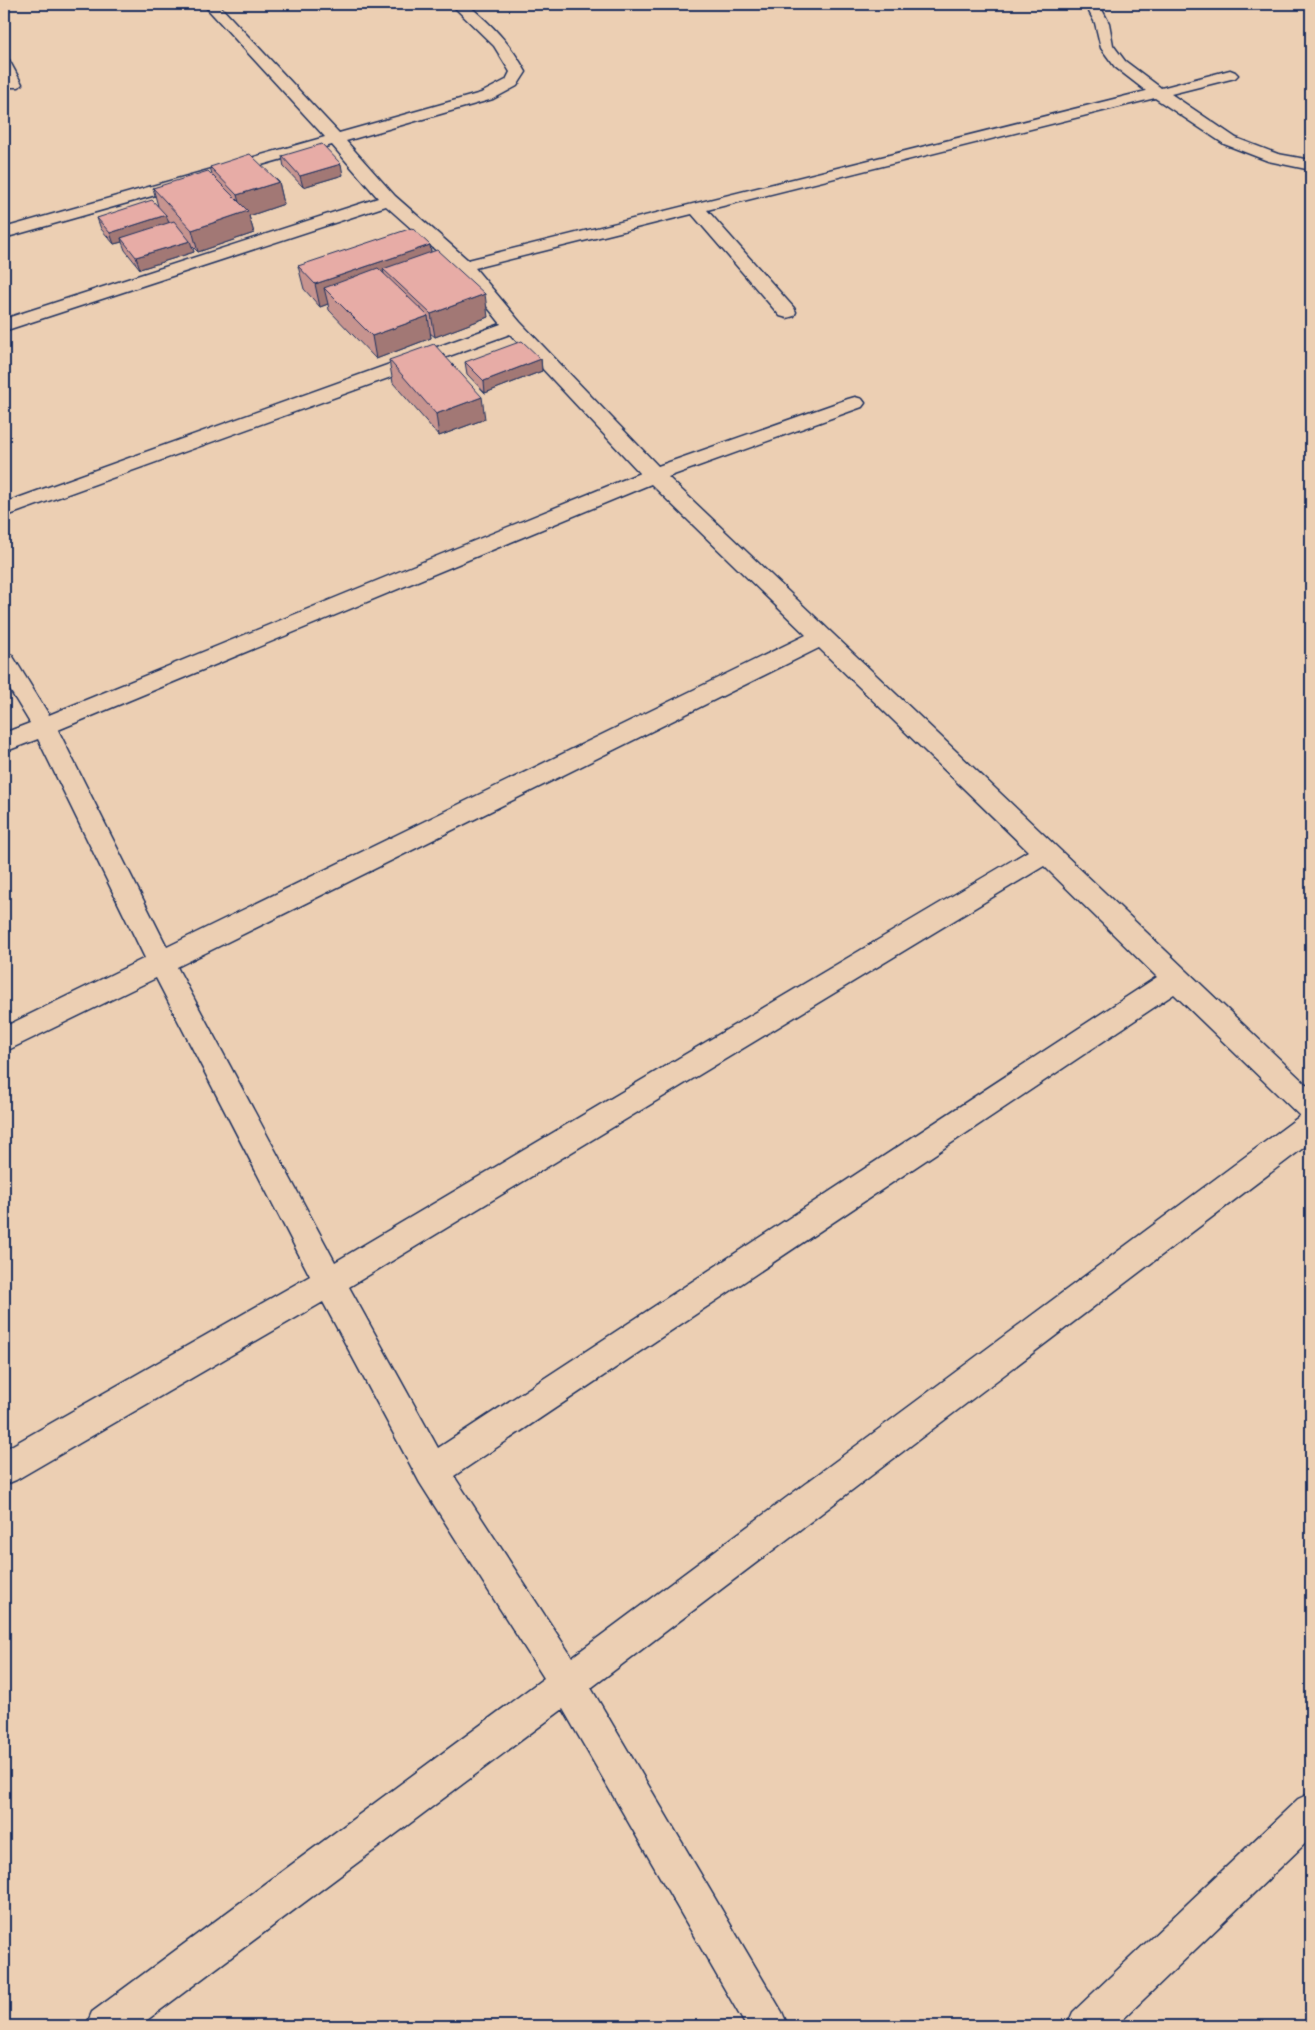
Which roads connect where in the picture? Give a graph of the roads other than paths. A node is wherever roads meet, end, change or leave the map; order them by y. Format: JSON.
{"nodes":[{"id":1,"x":210,"y":4,"type":"edge"},
{"id":2,"x":458,"y":4,"type":"edge"},
{"id":3,"x":1092,"y":4,"type":"edge"},
{"id":4,"x":4,"y":63,"type":"edge"},
{"id":5,"x":1230,"y":75,"type":"dead end"},
{"id":6,"x":14,"y":84,"type":"dead end"},
{"id":7,"x":1158,"y":93,"type":"junction"},
{"id":8,"x":336,"y":139,"type":"junction"},
{"id":9,"x":1311,"y":165,"type":"edge"},
{"id":10,"x":389,"y":200,"type":"junction"},
{"id":11,"x":694,"y":207,"type":"junction"},
{"id":12,"x":4,"y":233,"type":"edge"},
{"id":13,"x":464,"y":266,"type":"junction"},
{"id":14,"x":787,"y":312,"type":"dead end"},
{"id":15,"x":4,"y":325,"type":"edge"},
{"id":16,"x":513,"y":326,"type":"junction"},
{"id":17,"x":855,"y":403,"type":"dead end"},
{"id":18,"x":654,"y":475,"type":"junction"},
{"id":19,"x":4,"y":510,"type":"edge"},
{"id":20,"x":822,"y":637,"type":"junction"},
{"id":21,"x":4,"y":661,"type":"edge"},
{"id":22,"x":44,"y":726,"type":"junction"},
{"id":23,"x":4,"y":743,"type":"edge"},
{"id":24,"x":1045,"y":853,"type":"junction"},
{"id":25,"x":162,"y":964,"type":"junction"},
{"id":26,"x":1175,"y":979,"type":"junction"},
{"id":27,"x":4,"y":1040,"type":"edge"},
{"id":28,"x":1311,"y":1108,"type":"edge"},
{"id":29,"x":1311,"y":1125,"type":"edge"},
{"id":30,"x":329,"y":1282,"type":"junction"},
{"id":31,"x":4,"y":1468,"type":"edge"},
{"id":32,"x":432,"y":1471,"type":"junction"},
{"id":33,"x":568,"y":1683,"type":"junction"},
{"id":34,"x":1311,"y":1812,"type":"edge"},
{"id":35,"x":106,"y":2026,"type":"edge"},
{"id":36,"x":768,"y":2026,"type":"edge"},
{"id":37,"x":1087,"y":2026,"type":"edge"}],
"edges":[{"from":1,"to":8,"type":"street"},
{"from":2,"to":8,"type":"street"},
{"from":3,"to":7,"type":"street"},
{"from":4,"to":6,"type":"street"},
{"from":5,"to":7,"type":"street"},
{"from":7,"to":9,"type":"street"},
{"from":7,"to":11,"type":"street"},
{"from":8,"to":10,"type":"street"},
{"from":8,"to":12,"type":"street"},
{"from":10,"to":13,"type":"street"},
{"from":10,"to":15,"type":"street"},
{"from":11,"to":13,"type":"street"},
{"from":11,"to":14,"type":"street"},
{"from":13,"to":16,"type":"street"},
{"from":16,"to":18,"type":"street"},
{"from":16,"to":19,"type":"street"},
{"from":17,"to":18,"type":"street"},
{"from":18,"to":20,"type":"street"},
{"from":18,"to":22,"type":"street"},
{"from":20,"to":24,"type":"street"},
{"from":20,"to":25,"type":"street"},
{"from":21,"to":22,"type":"street"},
{"from":22,"to":23,"type":"street"},
{"from":22,"to":25,"type":"street"},
{"from":24,"to":26,"type":"street"},
{"from":24,"to":30,"type":"street"},
{"from":25,"to":27,"type":"street"},
{"from":25,"to":30,"type":"street"},
{"from":26,"to":28,"type":"street"},
{"from":26,"to":32,"type":"street"},
{"from":29,"to":33,"type":"street"},
{"from":30,"to":31,"type":"street"},
{"from":30,"to":32,"type":"street"},
{"from":32,"to":33,"type":"street"},
{"from":33,"to":35,"type":"street"},
{"from":33,"to":36,"type":"street"},
{"from":34,"to":37,"type":"street"}]}
